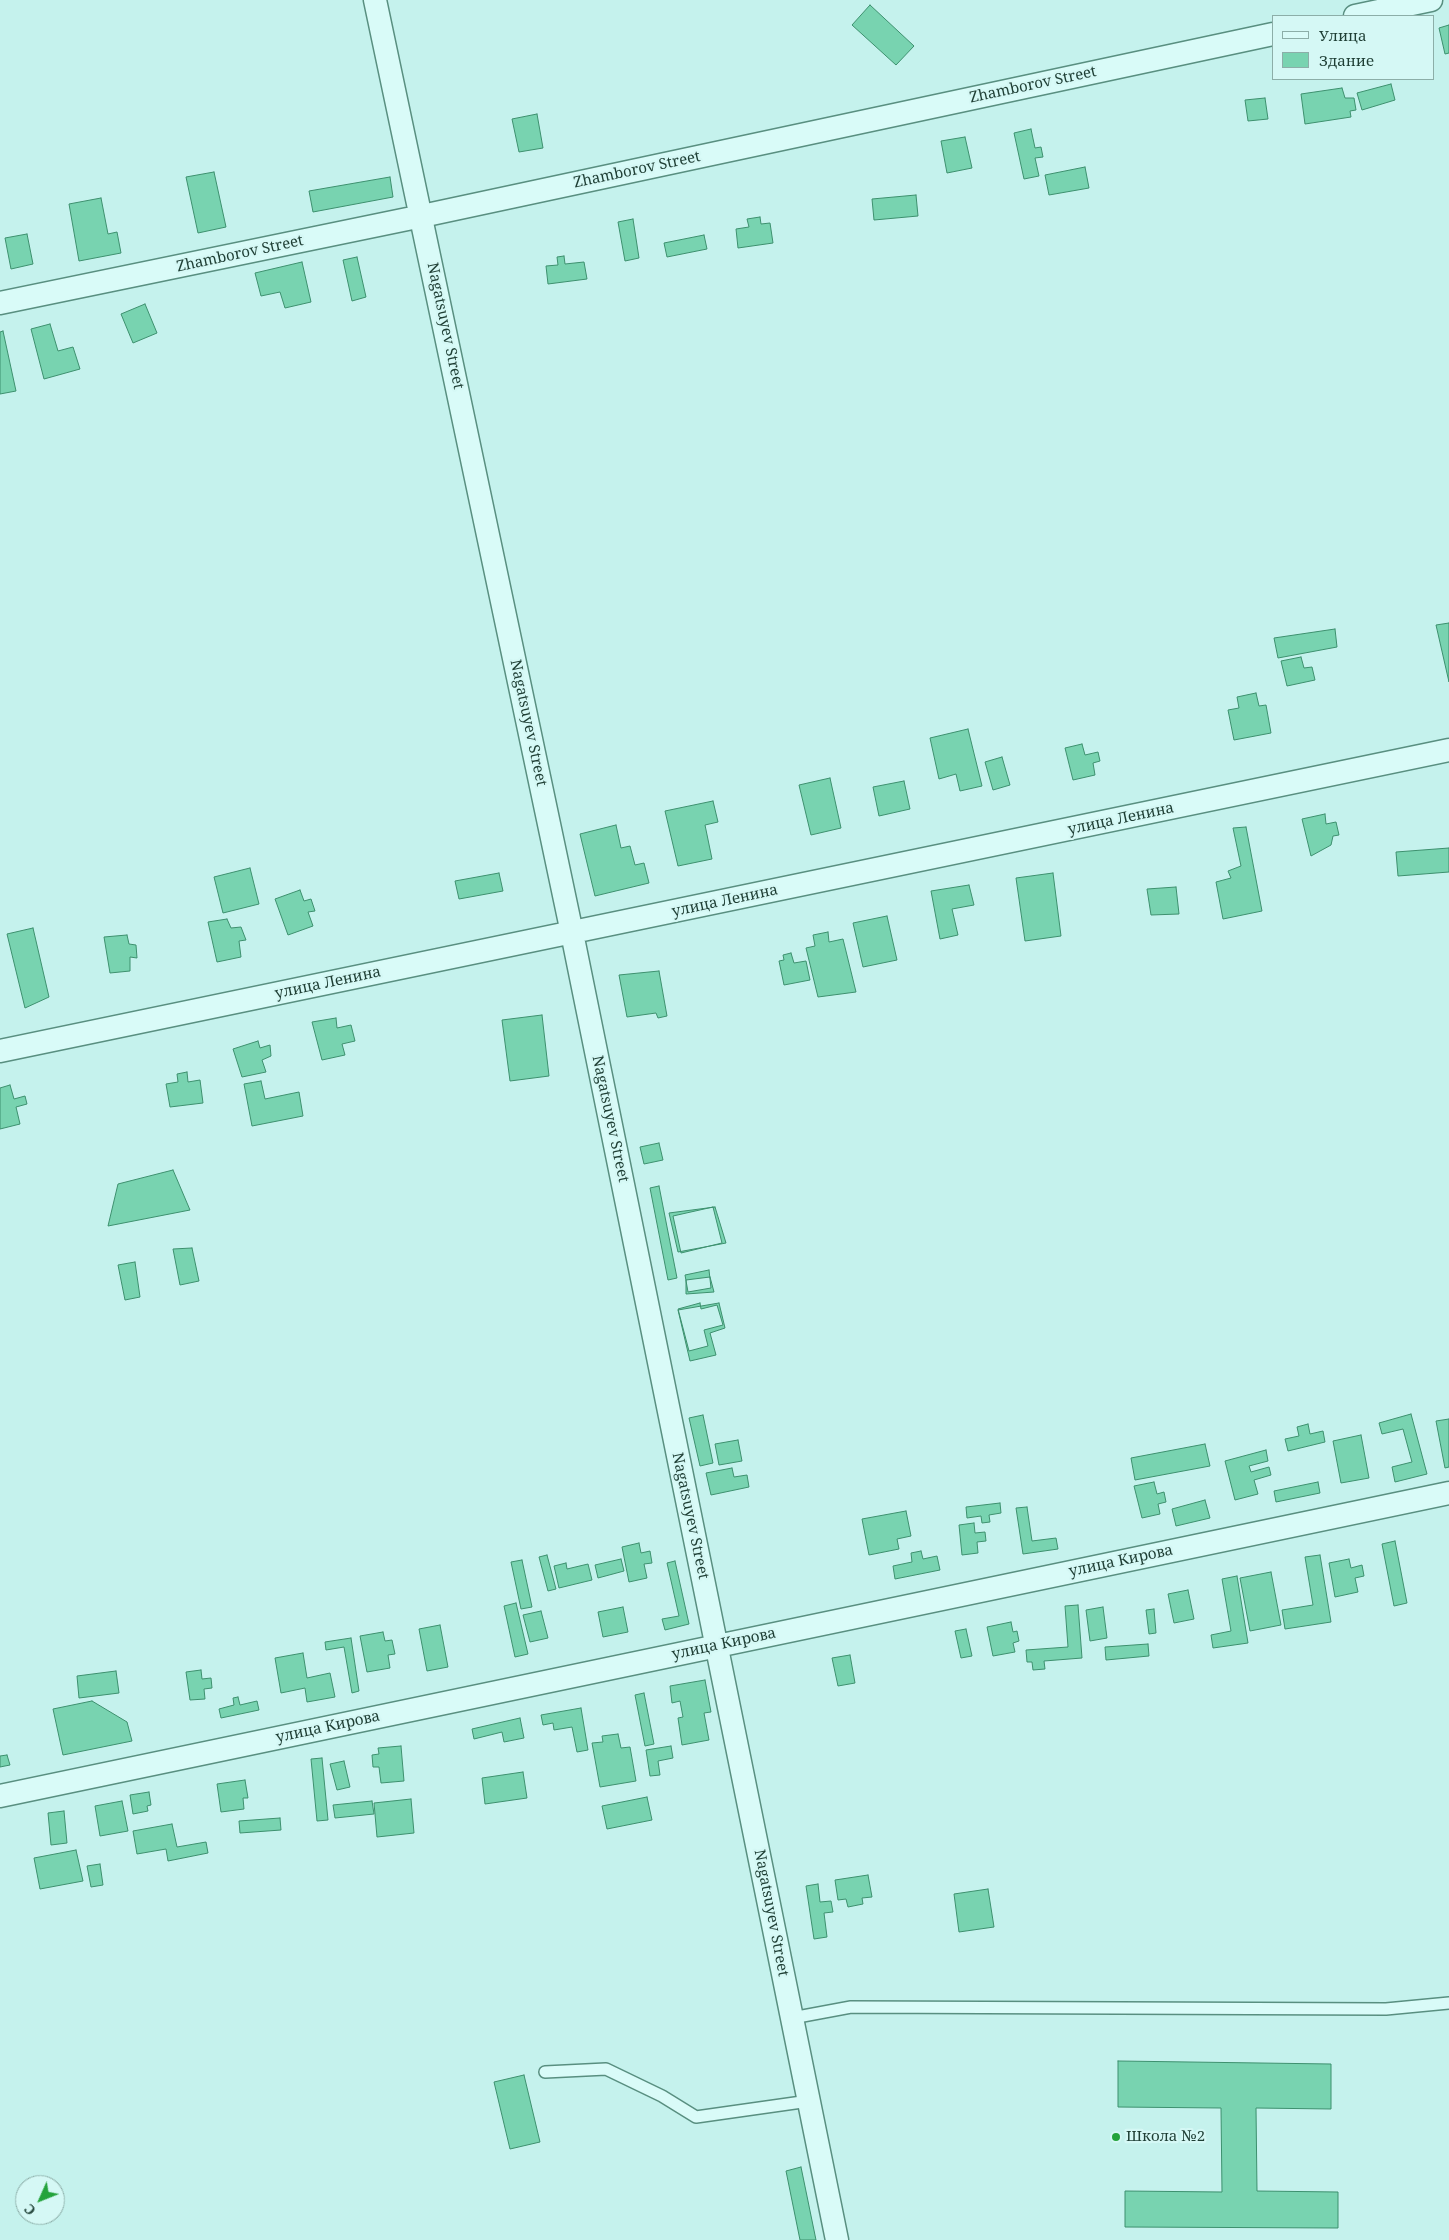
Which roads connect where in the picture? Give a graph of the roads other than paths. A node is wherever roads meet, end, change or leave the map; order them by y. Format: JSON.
{"nodes":[{"id":1,"x":376,"y":0,"type":"edge"},
{"id":2,"x":1431,"y":0,"type":"edge"},
{"id":3,"x":1360,"y":15,"type":"edge"},
{"id":4,"x":1272,"y":34,"type":"edge"},
{"id":5,"x":422,"y":216,"type":"junction"},
{"id":6,"x":0,"y":303,"type":"edge"},
{"id":7,"x":1449,"y":750,"type":"edge"},
{"id":8,"x":572,"y":933,"type":"junction"},
{"id":9,"x":0,"y":1052,"type":"edge"},
{"id":10,"x":1449,"y":1493,"type":"edge"},
{"id":11,"x":717,"y":1646,"type":"junction"},
{"id":12,"x":0,"y":1796,"type":"edge"},
{"id":13,"x":1449,"y":2003,"type":"edge"},
{"id":14,"x":792,"y":2018,"type":"junction"},
{"id":15,"x":545,"y":2072,"type":"dead end"},
{"id":16,"x":809,"y":2101,"type":"junction"},
{"id":17,"x":837,"y":2240,"type":"edge"}],
"edges":[{"from":1,"to":5,"type":"street","name":"Nagatsuyev Street"},
{"from":2,"to":3,"type":"street"},
{"from":4,"to":5,"type":"street","name":"Zhamborov Street"},
{"from":5,"to":6,"type":"street","name":"Zhamborov Street"},
{"from":5,"to":8,"type":"street","name":"Nagatsuyev Street"},
{"from":7,"to":8,"type":"street","name":"улица Ленина"},
{"from":8,"to":9,"type":"street","name":"улица Ленина"},
{"from":8,"to":11,"type":"street","name":"Nagatsuyev Street"},
{"from":10,"to":11,"type":"street","name":"улица Кирова"},
{"from":11,"to":12,"type":"street","name":"улица Кирова"},
{"from":11,"to":14,"type":"street","name":"Nagatsuyev Street"},
{"from":13,"to":14,"type":"lane"},
{"from":14,"to":16,"type":"street","name":"Nagatsuyev Street"},
{"from":15,"to":16,"type":"lane"},
{"from":16,"to":17,"type":"street","name":"Nagatsuyev Street"}]}
